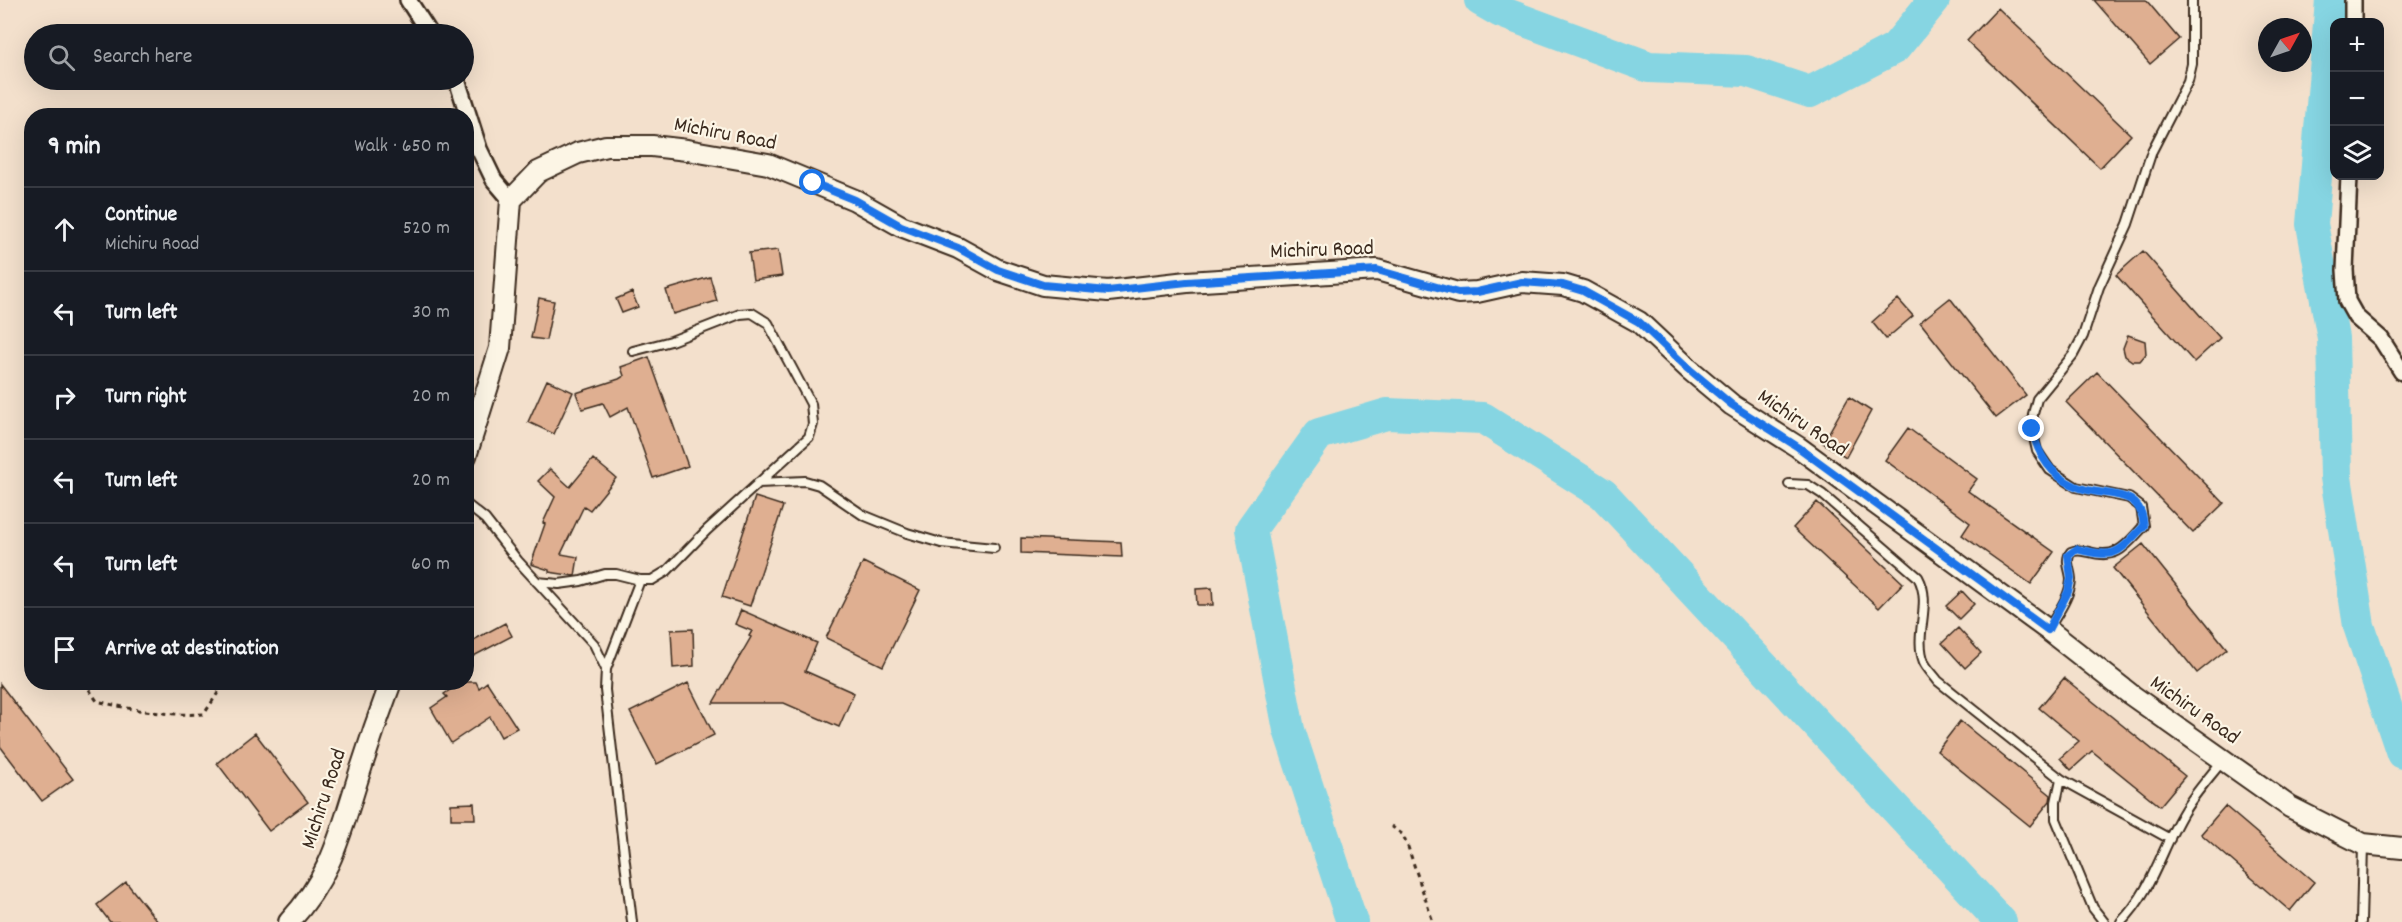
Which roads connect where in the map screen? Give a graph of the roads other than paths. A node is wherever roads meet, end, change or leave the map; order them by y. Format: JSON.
{"nodes":[{"id":1,"x":408,"y":0,"type":"edge"},
{"id":2,"x":2192,"y":0,"type":"edge"},
{"id":3,"x":2354,"y":0,"type":"edge"},
{"id":4,"x":2353,"y":18,"type":"edge"},
{"id":5,"x":424,"y":24,"type":"edge"},
{"id":6,"x":460,"y":90,"type":"edge"},
{"id":7,"x":466,"y":108,"type":"edge"},
{"id":8,"x":474,"y":133,"type":"edge"},
{"id":9,"x":2349,"y":180,"type":"edge"},
{"id":10,"x":511,"y":200,"type":"junction"},
{"id":11,"x":633,"y":351,"type":"dead end"},
{"id":12,"x":2402,"y":372,"type":"edge"},
{"id":13,"x":474,"y":431,"type":"edge"},
{"id":14,"x":758,"y":483,"type":"junction"},
{"id":15,"x":1790,"y":484,"type":"dead end"},
{"id":16,"x":474,"y":510,"type":"edge"},
{"id":17,"x":994,"y":548,"type":"dead end"},
{"id":18,"x":640,"y":580,"type":"junction"},
{"id":19,"x":537,"y":582,"type":"junction"},
{"id":20,"x":2048,"y":630,"type":"junction"},
{"id":21,"x":606,"y":669,"type":"junction"},
{"id":22,"x":388,"y":690,"type":"edge"},
{"id":23,"x":2222,"y":760,"type":"junction"},
{"id":24,"x":2061,"y":778,"type":"junction"},
{"id":25,"x":2170,"y":839,"type":"junction"},
{"id":26,"x":2370,"y":846,"type":"junction"},
{"id":27,"x":2402,"y":849,"type":"edge"},
{"id":28,"x":289,"y":922,"type":"edge"},
{"id":29,"x":632,"y":922,"type":"edge"},
{"id":30,"x":2104,"y":922,"type":"edge"},
{"id":31,"x":2121,"y":922,"type":"edge"},
{"id":32,"x":2361,"y":922,"type":"edge"}],
"edges":[{"from":1,"to":5,"type":"street"},
{"from":2,"to":20,"type":"lane"},
{"from":3,"to":4,"type":"street"},
{"from":6,"to":7,"type":"street"},
{"from":8,"to":10,"type":"street"},
{"from":9,"to":12,"type":"street"},
{"from":10,"to":13,"type":"street"},
{"from":10,"to":20,"type":"street","name":"Michiru Road"},
{"from":11,"to":14,"type":"lane"},
{"from":14,"to":17,"type":"lane"},
{"from":14,"to":18,"type":"lane"},
{"from":15,"to":24,"type":"lane"},
{"from":16,"to":19,"type":"lane"},
{"from":18,"to":19,"type":"lane"},
{"from":18,"to":21,"type":"lane"},
{"from":19,"to":21,"type":"lane"},
{"from":20,"to":23,"type":"street","name":"Michiru Road"},
{"from":21,"to":29,"type":"lane"},
{"from":22,"to":28,"type":"street","name":"Michiru Road"},
{"from":23,"to":25,"type":"lane"},
{"from":23,"to":26,"type":"street","name":"Michiru Road"},
{"from":24,"to":25,"type":"lane"},
{"from":24,"to":30,"type":"lane"},
{"from":25,"to":31,"type":"lane"},
{"from":26,"to":27,"type":"street","name":"Michiru Road"},
{"from":26,"to":32,"type":"lane"}]}
